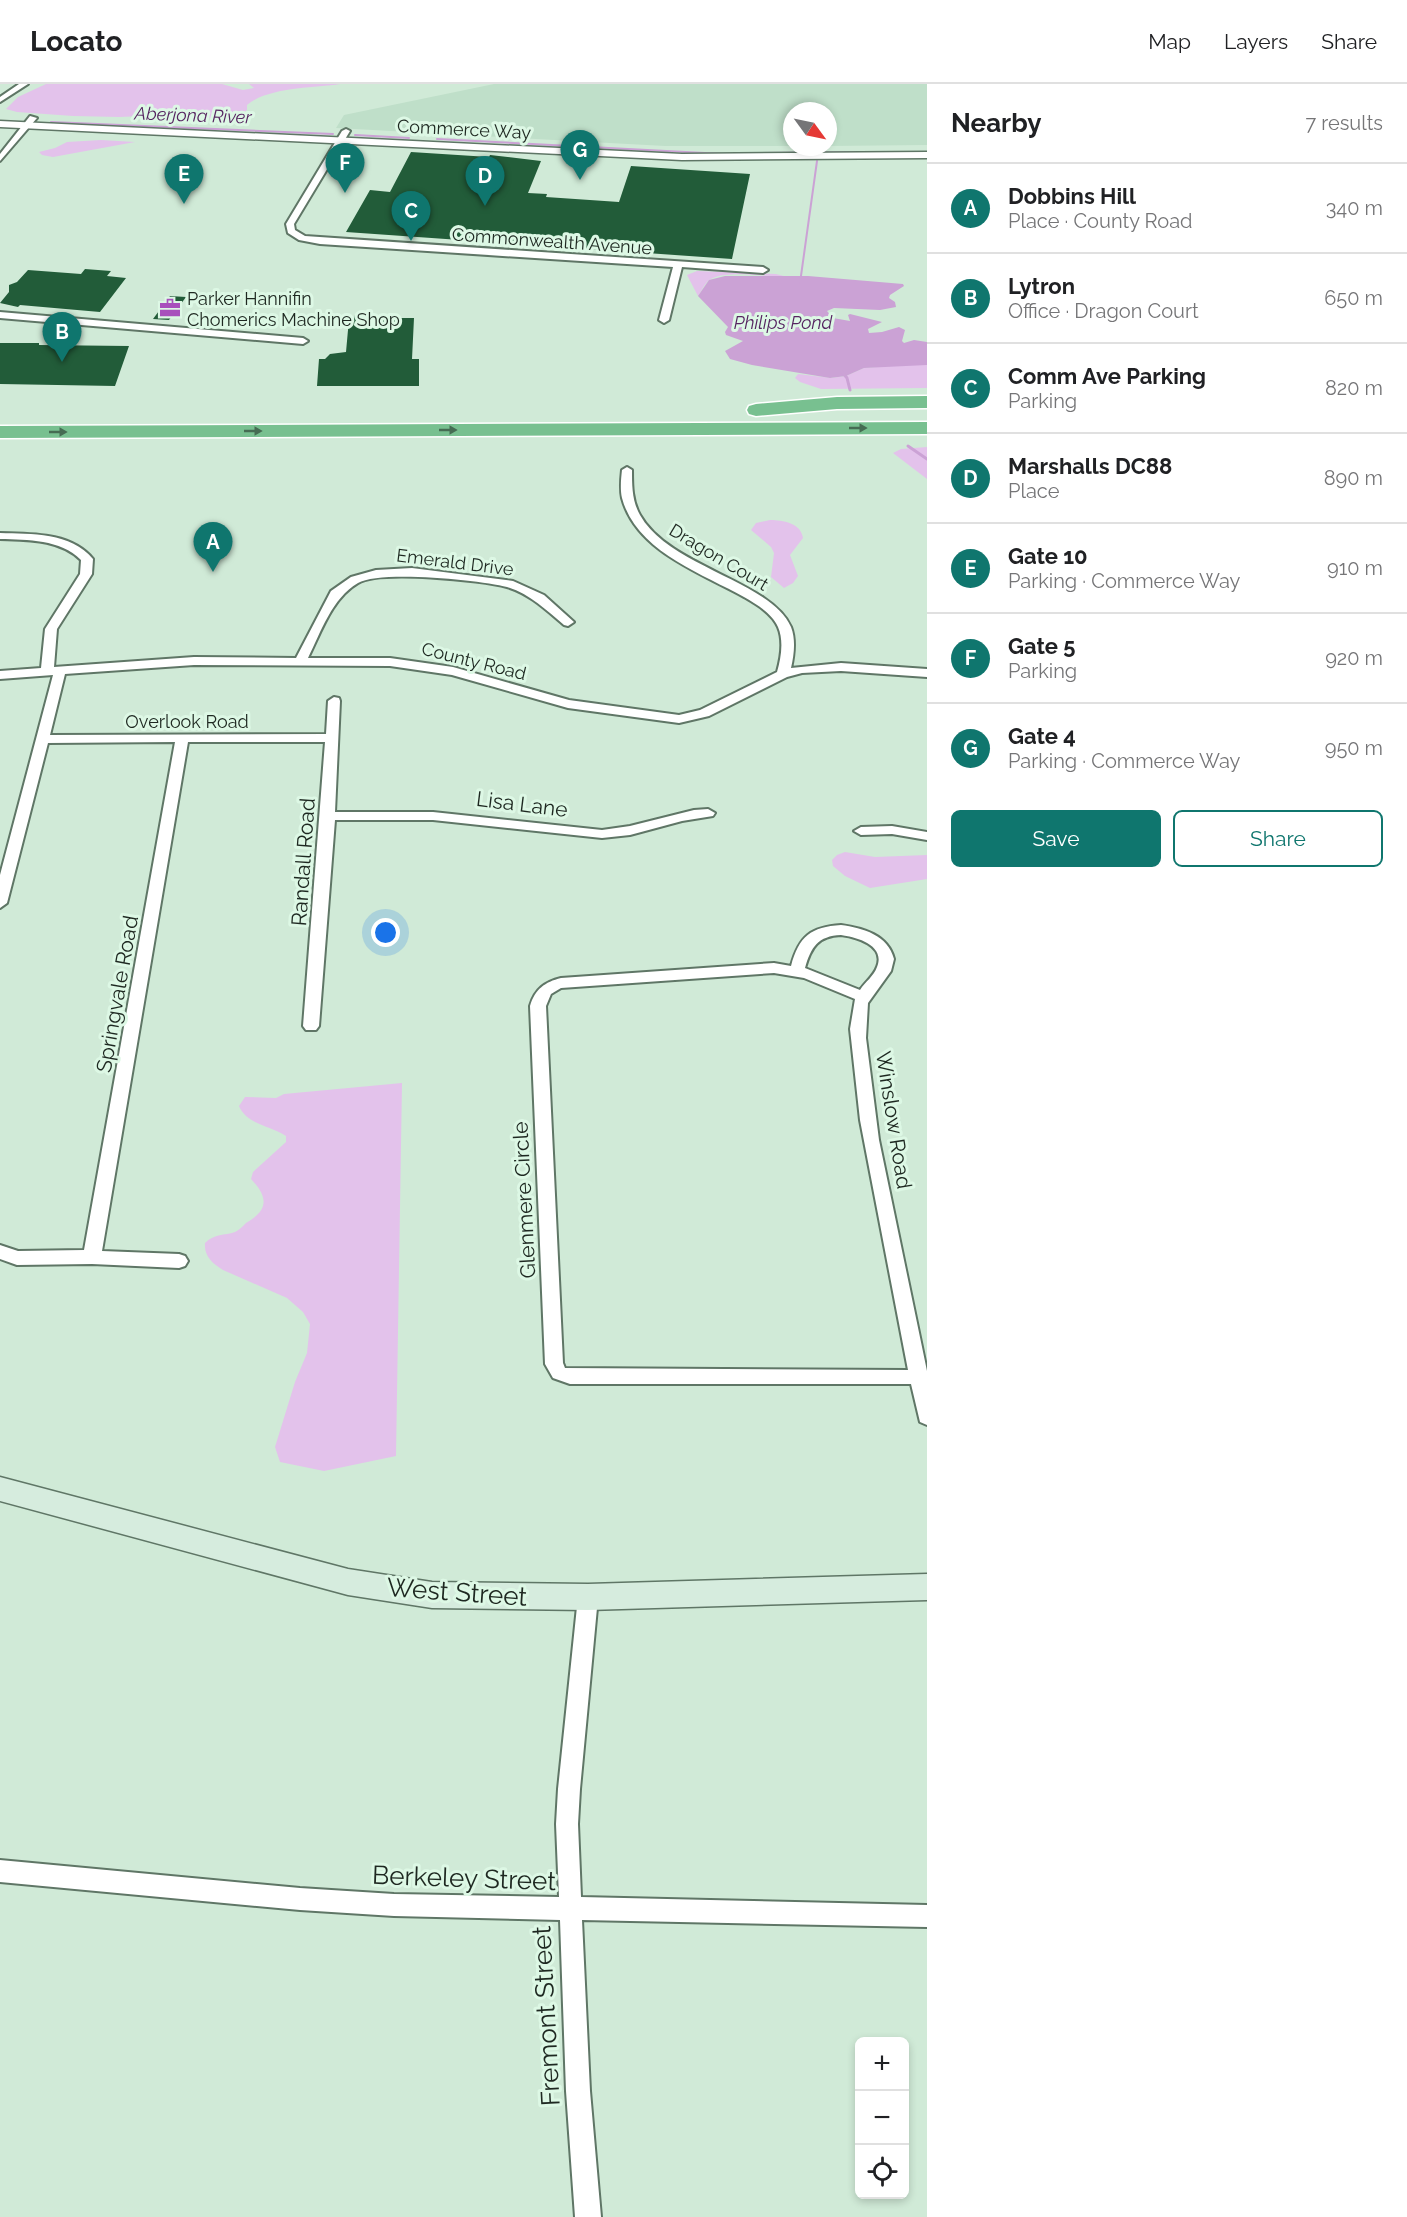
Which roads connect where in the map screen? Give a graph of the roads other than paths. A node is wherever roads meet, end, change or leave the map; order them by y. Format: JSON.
{"nodes":[{"id":1,"x":24,"y":84,"type":"edge"},
{"id":2,"x":0,"y":100,"type":"edge"},
{"id":3,"x":0,"y":116,"type":"edge"},
{"id":4,"x":30,"y":122,"type":"junction"},
{"id":5,"x":0,"y":124,"type":"edge"},
{"id":6,"x":344,"y":135,"type":"junction"},
{"id":7,"x":927,"y":147,"type":"edge"},
{"id":8,"x":927,"y":155,"type":"edge"},
{"id":9,"x":0,"y":159,"type":"edge"},
{"id":10,"x":678,"y":266,"type":"junction"},
{"id":11,"x":763,"y":270,"type":"dead end"},
{"id":12,"x":0,"y":315,"type":"edge"},
{"id":13,"x":664,"y":320,"type":"dead end"},
{"id":14,"x":303,"y":341,"type":"dead end"},
{"id":15,"x":927,"y":402,"type":"edge"},
{"id":16,"x":927,"y":409,"type":"edge"},
{"id":17,"x":732,"y":410,"type":"dead end"},
{"id":18,"x":756,"y":410,"type":"junction"},
{"id":19,"x":927,"y":428,"type":"edge"},
{"id":20,"x":547,"y":429,"type":"junction"},
{"id":21,"x":0,"y":432,"type":"edge"},
{"id":22,"x":927,"y":446,"type":"edge"},
{"id":23,"x":627,"y":470,"type":"dead end"},
{"id":24,"x":0,"y":536,"type":"edge"},
{"id":25,"x":568,"y":622,"type":"dead end"},
{"id":26,"x":301,"y":660,"type":"junction"},
{"id":27,"x":53,"y":672,"type":"junction"},
{"id":28,"x":927,"y":673,"type":"edge"},
{"id":29,"x":783,"y":674,"type":"junction"},
{"id":30,"x":0,"y":675,"type":"edge"},
{"id":31,"x":334,"y":701,"type":"dead end"},
{"id":32,"x":331,"y":738,"type":"junction"},
{"id":33,"x":42,"y":739,"type":"junction"},
{"id":34,"x":182,"y":739,"type":"junction"},
{"id":35,"x":708,"y":813,"type":"dead end"},
{"id":36,"x":328,"y":816,"type":"junction"},
{"id":37,"x":861,"y":831,"type":"dead end"},
{"id":38,"x":927,"y":836,"type":"edge"},
{"id":39,"x":0,"y":903,"type":"edge"},
{"id":40,"x":797,"y":971,"type":"junction"},
{"id":41,"x":863,"y":997,"type":"junction"},
{"id":42,"x":311,"y":1026,"type":"dead end"},
{"id":43,"x":0,"y":1252,"type":"edge"},
{"id":44,"x":92,"y":1257,"type":"junction"},
{"id":45,"x":8,"y":1261,"type":"edge"},
{"id":46,"x":180,"y":1261,"type":"dead end"},
{"id":47,"x":919,"y":1377,"type":"junction"},
{"id":48,"x":927,"y":1417,"type":"edge"},
{"id":49,"x":0,"y":1489,"type":"edge"},
{"id":50,"x":927,"y":1587,"type":"edge"},
{"id":51,"x":588,"y":1597,"type":"junction"},
{"id":52,"x":0,"y":1871,"type":"edge"},
{"id":53,"x":570,"y":1909,"type":"junction"},
{"id":54,"x":927,"y":1916,"type":"edge"},
{"id":55,"x":588,"y":2217,"type":"edge"}],
"edges":[{"from":1,"to":2,"type":"street"},
{"from":3,"to":4,"type":"street","name":"Commerce Way"},
{"from":4,"to":5,"type":"street","name":"Commerce Way"},
{"from":4,"to":6,"type":"street","name":"Commerce Way"},
{"from":4,"to":9,"type":"street"},
{"from":6,"to":7,"type":"street","name":"Commerce Way"},
{"from":6,"to":8,"type":"street","name":"Commerce Way"},
{"from":6,"to":10,"type":"street","name":"Commonwealth Avenue"},
{"from":10,"to":11,"type":"street","name":"Commonwealth Avenue"},
{"from":10,"to":13,"type":"street","name":"Commonwealth Avenue"},
{"from":12,"to":14,"type":"street"},
{"from":15,"to":18,"type":"highway"},
{"from":16,"to":18,"type":"highway"},
{"from":17,"to":18,"type":"highway"},
{"from":20,"to":19,"type":"highway","one_way":true},
{"from":21,"to":20,"type":"highway","one_way":true},
{"from":20,"to":22,"type":"highway"},
{"from":23,"to":29,"type":"street","name":"Dragon Court"},
{"from":24,"to":27,"type":"street"},
{"from":25,"to":26,"type":"street","name":"Emerald Drive"},
{"from":26,"to":27,"type":"street","name":"County Road"},
{"from":26,"to":29,"type":"street","name":"County Road"},
{"from":27,"to":30,"type":"street","name":"County Road"},
{"from":27,"to":33,"type":"street"},
{"from":28,"to":29,"type":"street","name":"County Road"},
{"from":31,"to":32,"type":"street","name":"Randall Road"},
{"from":32,"to":34,"type":"street","name":"Overlook Road"},
{"from":32,"to":36,"type":"street","name":"Randall Road"},
{"from":33,"to":34,"type":"street","name":"Overlook Road"},
{"from":33,"to":39,"type":"street"},
{"from":34,"to":44,"type":"street","name":"Springvale Road"},
{"from":35,"to":36,"type":"street","name":"Lisa Lane"},
{"from":36,"to":42,"type":"street","name":"Randall Road"},
{"from":37,"to":38,"type":"street"},
{"from":40,"to":41,"type":"street","name":"Glenmere Circle"},
{"from":40,"to":41,"type":"street","name":"Winslow Road"},
{"from":40,"to":47,"type":"street","name":"Glenmere Circle"},
{"from":41,"to":47,"type":"street","name":"Winslow Road"},
{"from":43,"to":45,"type":"street"},
{"from":44,"to":45,"type":"street"},
{"from":44,"to":46,"type":"street"},
{"from":47,"to":48,"type":"street","name":"Winslow Road"},
{"from":49,"to":51,"type":"main road","name":"West Street"},
{"from":50,"to":51,"type":"main road","name":"West Street"},
{"from":51,"to":53,"type":"street","name":"Fremont Street"},
{"from":52,"to":53,"type":"street","name":"Berkeley Street"},
{"from":53,"to":54,"type":"street","name":"Berkeley Street"},
{"from":53,"to":55,"type":"street","name":"Fremont Street"}]}
